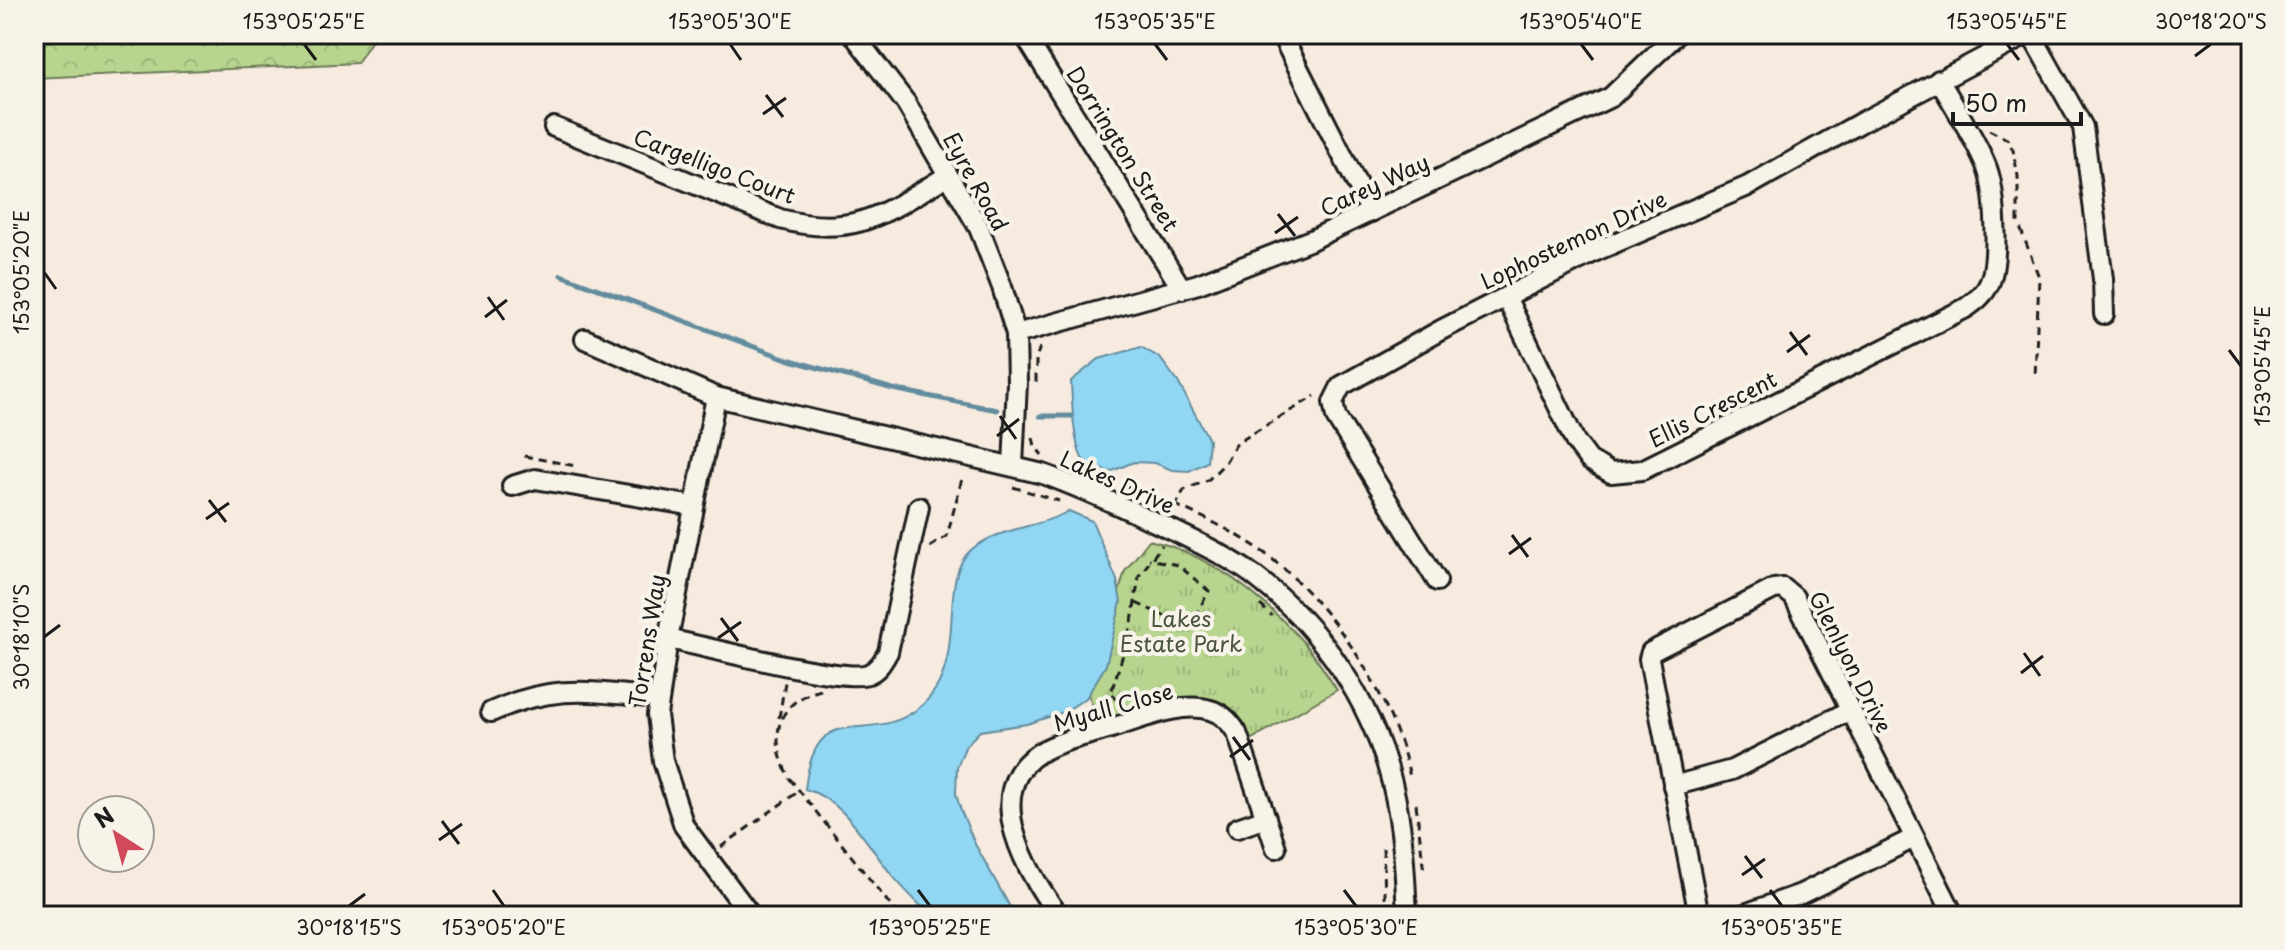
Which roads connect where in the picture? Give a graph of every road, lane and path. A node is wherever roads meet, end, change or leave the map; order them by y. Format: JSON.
{"nodes":[{"id":1,"x":853,"y":34,"type":"edge"},
{"id":2,"x":1024,"y":34,"type":"edge"},
{"id":3,"x":1281,"y":34,"type":"edge"},
{"id":4,"x":1677,"y":34,"type":"edge"},
{"id":5,"x":2030,"y":34,"type":"edge"},
{"id":6,"x":1939,"y":80,"type":"junction"},
{"id":7,"x":554,"y":127,"type":"dead end"},
{"id":8,"x":1981,"y":130,"type":"dead end"},
{"id":9,"x":947,"y":176,"type":"junction"},
{"id":10,"x":1371,"y":212,"type":"junction"},
{"id":11,"x":1182,"y":289,"type":"junction"},
{"id":12,"x":1506,"y":297,"type":"junction"},
{"id":13,"x":2104,"y":314,"type":"dead end"},
{"id":14,"x":1016,"y":334,"type":"junction"},
{"id":15,"x":585,"y":339,"type":"dead end"},
{"id":16,"x":2035,"y":378,"type":"dead end"},
{"id":17,"x":1319,"y":395,"type":"dead end"},
{"id":18,"x":716,"y":397,"type":"junction"},
{"id":19,"x":524,"y":456,"type":"dead end"},
{"id":20,"x":1013,"y":465,"type":"junction"},
{"id":21,"x":580,"y":467,"type":"dead end"},
{"id":22,"x":975,"y":477,"type":"dead end"},
{"id":23,"x":512,"y":486,"type":"dead end"},
{"id":24,"x":1013,"y":487,"type":"dead end"},
{"id":25,"x":1067,"y":503,"type":"dead end"},
{"id":26,"x":694,"y":506,"type":"junction"},
{"id":27,"x":919,"y":507,"type":"dead end"},
{"id":28,"x":1175,"y":507,"type":"dead end"},
{"id":29,"x":1152,"y":539,"type":"dead end"},
{"id":30,"x":1162,"y":545,"type":"junction"},
{"id":31,"x":1169,"y":549,"type":"dead end"},
{"id":32,"x":925,"y":553,"type":"dead end"},
{"id":33,"x":1149,"y":559,"type":"junction"},
{"id":34,"x":1437,"y":581,"type":"dead end"},
{"id":35,"x":1250,"y":596,"type":"dead end"},
{"id":36,"x":1136,"y":603,"type":"junction"},
{"id":37,"x":1132,"y":622,"type":"dead end"},
{"id":38,"x":1282,"y":625,"type":"dead end"},
{"id":39,"x":668,"y":639,"type":"junction"},
{"id":40,"x":786,"y":680,"type":"dead end"},
{"id":41,"x":827,"y":690,"type":"dead end"},
{"id":42,"x":1111,"y":692,"type":"dead end"},
{"id":43,"x":658,"y":698,"type":"junction"},
{"id":44,"x":1125,"y":709,"type":"dead end"},
{"id":45,"x":1851,"y":710,"type":"junction"},
{"id":46,"x":491,"y":712,"type":"dead end"},
{"id":47,"x":779,"y":722,"type":"junction"},
{"id":48,"x":1673,"y":786,"type":"junction"},
{"id":49,"x":799,"y":791,"type":"junction"},
{"id":50,"x":1266,"y":818,"type":"junction"},
{"id":51,"x":1237,"y":828,"type":"dead end"},
{"id":52,"x":1914,"y":838,"type":"junction"},
{"id":53,"x":1383,"y":846,"type":"dead end"},
{"id":54,"x":716,"y":847,"type":"dead end"},
{"id":55,"x":1276,"y":848,"type":"dead end"},
{"id":56,"x":751,"y":916,"type":"edge"},
{"id":57,"x":899,"y":916,"type":"edge"},
{"id":58,"x":1059,"y":916,"type":"edge"},
{"id":59,"x":1386,"y":916,"type":"edge"},
{"id":60,"x":1407,"y":916,"type":"edge"},
{"id":61,"x":1699,"y":916,"type":"edge"},
{"id":62,"x":1739,"y":916,"type":"edge"},
{"id":63,"x":1954,"y":916,"type":"edge"}],
"edges":[{"from":1,"to":9,"type":"street","name":"Eyre Road"},
{"from":2,"to":11,"type":"street","name":"Dorrington Street"},
{"from":3,"to":10,"type":"street"},
{"from":4,"to":10,"type":"street","name":"Carey Way"},
{"from":5,"to":6,"type":"street","name":"Lophostemon Drive"},
{"from":5,"to":13,"type":"street"},
{"from":6,"to":12,"type":"street","name":"Lophostemon Drive"},
{"from":6,"to":12,"type":"street","name":"Ellis Crescent"},
{"from":7,"to":9,"type":"street","name":"Cargelligo Court"},
{"from":8,"to":16,"type":"path"},
{"from":9,"to":14,"type":"street","name":"Eyre Road"},
{"from":10,"to":11,"type":"street","name":"Carey Way"},
{"from":11,"to":14,"type":"street","name":"Carey Way"},
{"from":12,"to":34,"type":"street","name":"Lophostemon Drive"},
{"from":14,"to":20,"type":"street","name":"Eyre Road"},
{"from":15,"to":18,"type":"street","name":"Lakes Drive"},
{"from":17,"to":28,"type":"path"},
{"from":18,"to":20,"type":"street","name":"Lakes Drive"},
{"from":18,"to":26,"type":"street","name":"Torrens Way"},
{"from":19,"to":21,"type":"path"},
{"from":20,"to":60,"type":"street","name":"Lakes Drive"},
{"from":22,"to":32,"type":"path"},
{"from":23,"to":26,"type":"street"},
{"from":24,"to":25,"type":"path"},
{"from":26,"to":39,"type":"street","name":"Torrens Way"},
{"from":27,"to":39,"type":"street"},
{"from":29,"to":30,"type":"path"},
{"from":30,"to":31,"type":"path"},
{"from":30,"to":33,"type":"path"},
{"from":33,"to":36,"type":"path"},
{"from":33,"to":36,"type":"path"},
{"from":35,"to":38,"type":"path"},
{"from":36,"to":37,"type":"path"},
{"from":39,"to":43,"type":"street","name":"Torrens Way"},
{"from":40,"to":47,"type":"path"},
{"from":41,"to":47,"type":"path"},
{"from":42,"to":44,"type":"path"},
{"from":43,"to":46,"type":"street"},
{"from":43,"to":56,"type":"street","name":"Torrens Way"},
{"from":45,"to":48,"type":"street"},
{"from":45,"to":48,"type":"street","name":"Glenlyon Drive"},
{"from":45,"to":52,"type":"street","name":"Glenlyon Drive"},
{"from":47,"to":49,"type":"path"},
{"from":48,"to":61,"type":"street","name":"Glenlyon Drive"},
{"from":49,"to":54,"type":"path"},
{"from":49,"to":57,"type":"path"},
{"from":50,"to":51,"type":"street"},
{"from":50,"to":55,"type":"street","name":"Myall Close"},
{"from":50,"to":58,"type":"street","name":"Myall Close"},
{"from":52,"to":62,"type":"street"},
{"from":52,"to":63,"type":"street","name":"Glenlyon Drive"},
{"from":53,"to":59,"type":"path"}]}
